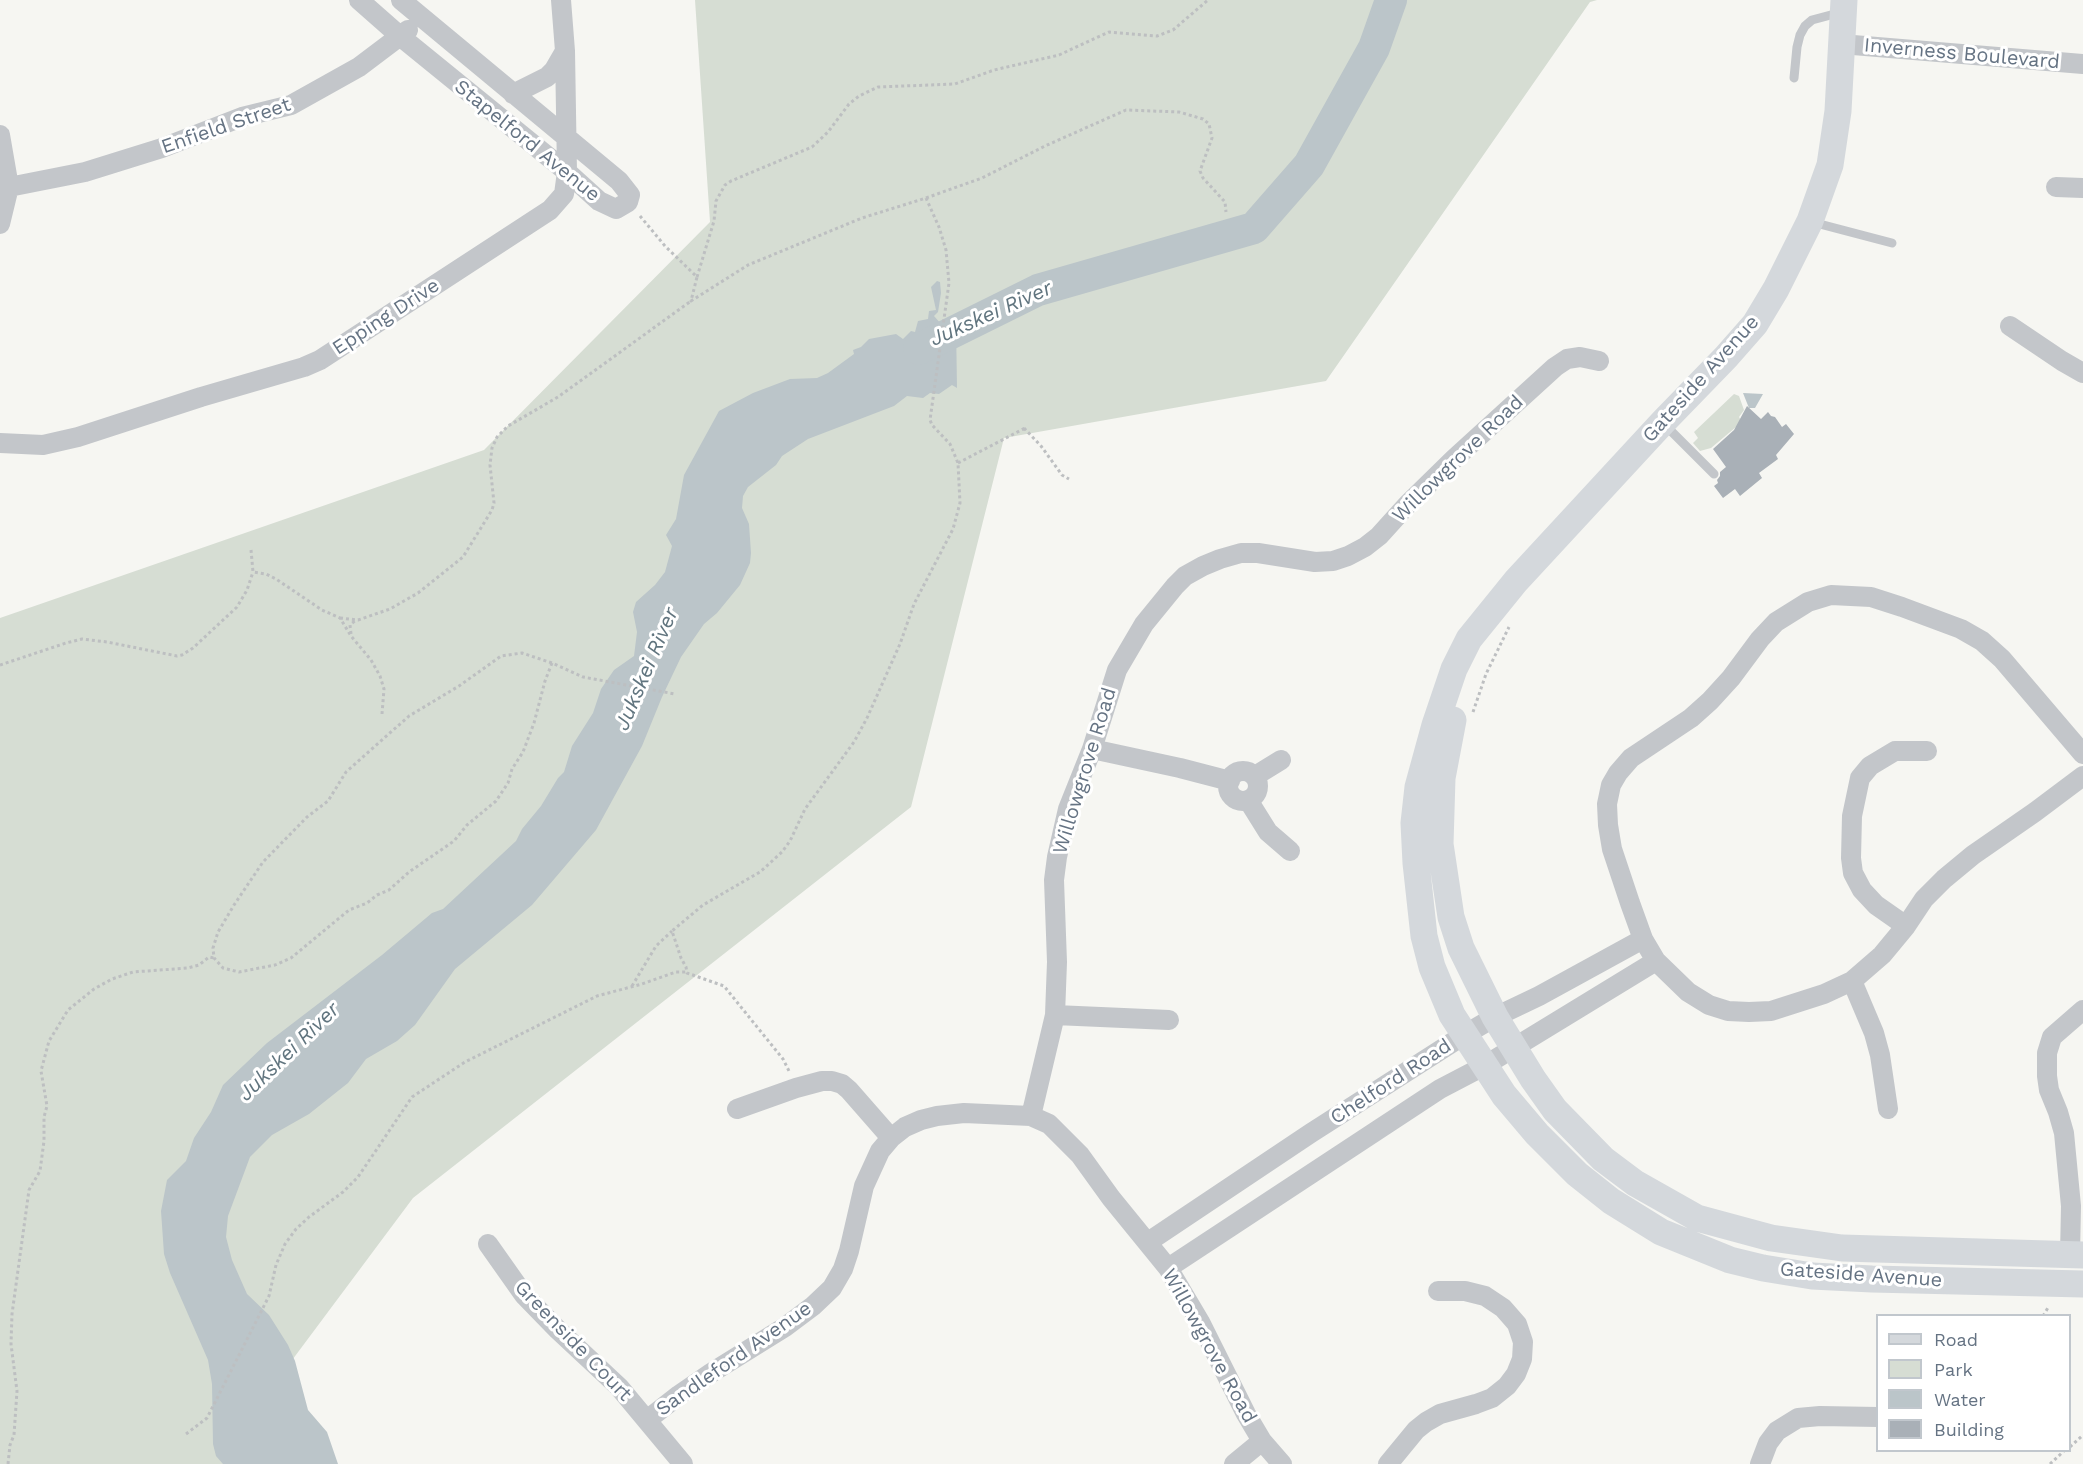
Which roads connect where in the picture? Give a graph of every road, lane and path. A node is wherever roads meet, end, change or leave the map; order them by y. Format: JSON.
{"nodes":[{"id":1,"x":359,"y":0,"type":"edge"},
{"id":2,"x":401,"y":0,"type":"edge"},
{"id":3,"x":561,"y":0,"type":"edge"},
{"id":4,"x":1208,"y":0,"type":"edge"},
{"id":5,"x":1844,"y":6,"type":"edge"},
{"id":6,"x":421,"y":17,"type":"junction"},
{"id":7,"x":401,"y":37,"type":"junction"},
{"id":8,"x":1841,"y":44,"type":"junction"},
{"id":9,"x":565,"y":51,"type":"junction"},
{"id":10,"x":2083,"y":64,"type":"edge"},
{"id":11,"x":1794,"y":78,"type":"dead end"},
{"id":12,"x":513,"y":94,"type":"junction"},
{"id":13,"x":0,"y":135,"type":"edge"},
{"id":14,"x":567,"y":138,"type":"junction"},
{"id":15,"x":567,"y":172,"type":"junction"},
{"id":16,"x":9,"y":187,"type":"junction"},
{"id":17,"x":2056,"y":187,"type":"dead end"},
{"id":18,"x":2083,"y":188,"type":"edge"},
{"id":19,"x":926,"y":198,"type":"junction"},
{"id":20,"x":628,"y":202,"type":"junction"},
{"id":21,"x":1226,"y":212,"type":"dead end"},
{"id":22,"x":1810,"y":221,"type":"junction"},
{"id":23,"x":0,"y":224,"type":"edge"},
{"id":24,"x":1892,"y":243,"type":"dead end"},
{"id":25,"x":697,"y":277,"type":"junction"},
{"id":26,"x":691,"y":301,"type":"junction"},
{"id":27,"x":2010,"y":326,"type":"dead end"},
{"id":28,"x":1599,"y":361,"type":"dead end"},
{"id":29,"x":2083,"y":373,"type":"edge"},
{"id":30,"x":1662,"y":422,"type":"junction"},
{"id":31,"x":0,"y":443,"type":"edge"},
{"id":32,"x":958,"y":463,"type":"junction"},
{"id":33,"x":1714,"y":474,"type":"dead end"},
{"id":34,"x":1069,"y":479,"type":"dead end"},
{"id":35,"x":251,"y":550,"type":"dead end"},
{"id":36,"x":254,"y":572,"type":"junction"},
{"id":37,"x":1502,"y":617,"type":"junction"},
{"id":38,"x":340,"y":618,"type":"junction"},
{"id":39,"x":356,"y":620,"type":"junction"},
{"id":40,"x":351,"y":636,"type":"junction"},
{"id":41,"x":552,"y":663,"type":"junction"},
{"id":42,"x":0,"y":665,"type":"edge"},
{"id":43,"x":675,"y":694,"type":"dead end"},
{"id":44,"x":382,"y":714,"type":"dead end"},
{"id":45,"x":1472,"y":718,"type":"dead end"},
{"id":46,"x":1092,"y":749,"type":"junction"},
{"id":47,"x":1927,"y":751,"type":"dead end"},
{"id":48,"x":2083,"y":754,"type":"edge"},
{"id":49,"x":1281,"y":760,"type":"dead end"},
{"id":50,"x":1255,"y":776,"type":"junction"},
{"id":51,"x":2083,"y":776,"type":"edge"},
{"id":52,"x":1230,"y":781,"type":"junction"},
{"id":53,"x":1248,"y":800,"type":"junction"},
{"id":54,"x":1290,"y":851,"type":"dead end"},
{"id":55,"x":1906,"y":926,"type":"junction"},
{"id":56,"x":672,"y":931,"type":"junction"},
{"id":57,"x":1643,"y":939,"type":"junction"},
{"id":58,"x":214,"y":958,"type":"junction"},
{"id":59,"x":1656,"y":961,"type":"junction"},
{"id":60,"x":687,"y":973,"type":"junction"},
{"id":61,"x":1852,"y":981,"type":"junction"},
{"id":62,"x":632,"y":986,"type":"junction"},
{"id":63,"x":1539,"y":996,"type":"junction"},
{"id":64,"x":2083,"y":1010,"type":"edge"},
{"id":65,"x":1055,"y":1015,"type":"junction"},
{"id":66,"x":1495,"y":1017,"type":"junction"},
{"id":67,"x":1169,"y":1020,"type":"dead end"},
{"id":68,"x":1554,"y":1022,"type":"junction"},
{"id":69,"x":1464,"y":1035,"type":"junction"},
{"id":70,"x":1513,"y":1048,"type":"junction"},
{"id":71,"x":1484,"y":1066,"type":"junction"},
{"id":72,"x":796,"y":1088,"type":"junction"},
{"id":73,"x":737,"y":1109,"type":"dead end"},
{"id":74,"x":1888,"y":1109,"type":"dead end"},
{"id":75,"x":1031,"y":1116,"type":"junction"},
{"id":76,"x":891,"y":1138,"type":"junction"},
{"id":77,"x":2077,"y":1204,"type":"edge"},
{"id":78,"x":1148,"y":1242,"type":"junction"},
{"id":79,"x":488,"y":1244,"type":"dead end"},
{"id":80,"x":2076,"y":1255,"type":"edge"},
{"id":81,"x":1168,"y":1268,"type":"junction"},
{"id":82,"x":2083,"y":1284,"type":"edge"},
{"id":83,"x":1437,"y":1291,"type":"dead end"},
{"id":84,"x":1876,"y":1417,"type":"edge"},
{"id":85,"x":647,"y":1420,"type":"junction"},
{"id":86,"x":186,"y":1434,"type":"dead end"},
{"id":87,"x":2083,"y":1435,"type":"edge"},
{"id":88,"x":1262,"y":1441,"type":"junction"},
{"id":89,"x":2071,"y":1446,"type":"edge"},
{"id":90,"x":2063,"y":1452,"type":"edge"},
{"id":91,"x":8,"y":1464,"type":"edge"},
{"id":92,"x":683,"y":1464,"type":"edge"},
{"id":93,"x":1234,"y":1464,"type":"edge"},
{"id":94,"x":1282,"y":1464,"type":"edge"},
{"id":95,"x":1388,"y":1464,"type":"edge"},
{"id":96,"x":1760,"y":1464,"type":"edge"},
{"id":97,"x":2050,"y":1464,"type":"edge"}],
"edges":[{"from":1,"to":7,"type":"street","name":"Stapelford Avenue"},
{"from":2,"to":6,"type":"street","name":"Stapelford Avenue"},
{"from":3,"to":9,"type":"street","name":"Epping Drive"},
{"from":4,"to":25,"type":"path"},
{"from":5,"to":8,"type":"street","name":"Gateside Avenue"},
{"from":5,"to":11,"type":"lane"},
{"from":6,"to":7,"type":"street","name":"Enfield Street"},
{"from":6,"to":12,"type":"street","name":"Stapelford Avenue"},
{"from":7,"to":15,"type":"street","name":"Stapelford Avenue"},
{"from":7,"to":16,"type":"street","name":"Enfield Street"},
{"from":8,"to":10,"type":"street","name":"Inverness Boulevard"},
{"from":8,"to":22,"type":"street","name":"Gateside Avenue"},
{"from":9,"to":12,"type":"street"},
{"from":9,"to":14,"type":"street","name":"Epping Drive"},
{"from":12,"to":14,"type":"street","name":"Stapelford Avenue"},
{"from":13,"to":16,"type":"street"},
{"from":14,"to":15,"type":"street","name":"Epping Drive"},
{"from":14,"to":20,"type":"street","name":"Stapelford Avenue"},
{"from":15,"to":20,"type":"street","name":"Stapelford Avenue"},
{"from":15,"to":31,"type":"street","name":"Epping Drive"},
{"from":16,"to":23,"type":"street"},
{"from":17,"to":18,"type":"street"},
{"from":19,"to":21,"type":"path"},
{"from":19,"to":26,"type":"path"},
{"from":19,"to":32,"type":"path"},
{"from":20,"to":25,"type":"path"},
{"from":22,"to":24,"type":"lane"},
{"from":22,"to":30,"type":"street","name":"Gateside Avenue"},
{"from":25,"to":26,"type":"path"},
{"from":26,"to":39,"type":"path"},
{"from":27,"to":29,"type":"street"},
{"from":28,"to":46,"type":"street","name":"Willowgrove Road"},
{"from":30,"to":33,"type":"lane"},
{"from":30,"to":37,"type":"street","name":"Gateside Avenue"},
{"from":32,"to":34,"type":"path"},
{"from":32,"to":56,"type":"path"},
{"from":35,"to":36,"type":"path"},
{"from":36,"to":38,"type":"path"},
{"from":36,"to":42,"type":"path"},
{"from":37,"to":45,"type":"path"},
{"from":37,"to":66,"type":"street","name":"Gateside Avenue"},
{"from":37,"to":69,"type":"street","name":"Gateside Avenue"},
{"from":38,"to":39,"type":"path"},
{"from":38,"to":40,"type":"path"},
{"from":39,"to":40,"type":"path"},
{"from":40,"to":44,"type":"path"},
{"from":41,"to":43,"type":"path"},
{"from":41,"to":58,"type":"path"},
{"from":41,"to":58,"type":"path"},
{"from":46,"to":52,"type":"street"},
{"from":46,"to":65,"type":"street","name":"Willowgrove Road"},
{"from":47,"to":55,"type":"street"},
{"from":48,"to":57,"type":"street"},
{"from":49,"to":50,"type":"street"},
{"from":50,"to":52,"type":"street"},
{"from":50,"to":53,"type":"street"},
{"from":51,"to":55,"type":"street"},
{"from":52,"to":53,"type":"street"},
{"from":53,"to":54,"type":"street"},
{"from":55,"to":61,"type":"street"},
{"from":56,"to":60,"type":"path"},
{"from":56,"to":62,"type":"path"},
{"from":57,"to":59,"type":"street"},
{"from":57,"to":63,"type":"street","name":"Chelford Road"},
{"from":58,"to":91,"type":"path"},
{"from":59,"to":61,"type":"street"},
{"from":59,"to":68,"type":"street","name":"Chelford Road"},
{"from":60,"to":62,"type":"path"},
{"from":60,"to":72,"type":"path"},
{"from":61,"to":74,"type":"street"},
{"from":62,"to":86,"type":"path"},
{"from":63,"to":66,"type":"street","name":"Chelford Road"},
{"from":63,"to":68,"type":"street"},
{"from":64,"to":77,"type":"street"},
{"from":65,"to":67,"type":"street"},
{"from":65,"to":75,"type":"street","name":"Willowgrove Road"},
{"from":66,"to":69,"type":"street","name":"Chelford Road"},
{"from":66,"to":70,"type":"street","name":"Gateside Avenue"},
{"from":68,"to":70,"type":"street","name":"Chelford Road"},
{"from":69,"to":71,"type":"street","name":"Gateside Avenue"},
{"from":69,"to":78,"type":"street","name":"Chelford Road"},
{"from":70,"to":71,"type":"street","name":"Chelford Road"},
{"from":70,"to":80,"type":"street","name":"Gateside Avenue"},
{"from":71,"to":81,"type":"street","name":"Chelford Road"},
{"from":71,"to":82,"type":"street","name":"Gateside Avenue"},
{"from":72,"to":73,"type":"street"},
{"from":72,"to":76,"type":"street"},
{"from":75,"to":76,"type":"street","name":"Sandleford Avenue"},
{"from":75,"to":78,"type":"street","name":"Willowgrove Road"},
{"from":76,"to":85,"type":"street","name":"Sandleford Avenue"},
{"from":77,"to":80,"type":"street"},
{"from":78,"to":81,"type":"street","name":"Willowgrove Road"},
{"from":79,"to":85,"type":"street","name":"Greenside Court"},
{"from":81,"to":88,"type":"street","name":"Willowgrove Road"},
{"from":83,"to":95,"type":"street"},
{"from":84,"to":96,"type":"street"},
{"from":85,"to":92,"type":"street","name":"Greenside Court"},
{"from":87,"to":89,"type":"path"},
{"from":88,"to":93,"type":"street"},
{"from":88,"to":94,"type":"street","name":"Willowgrove Road"},
{"from":90,"to":97,"type":"path"}]}
